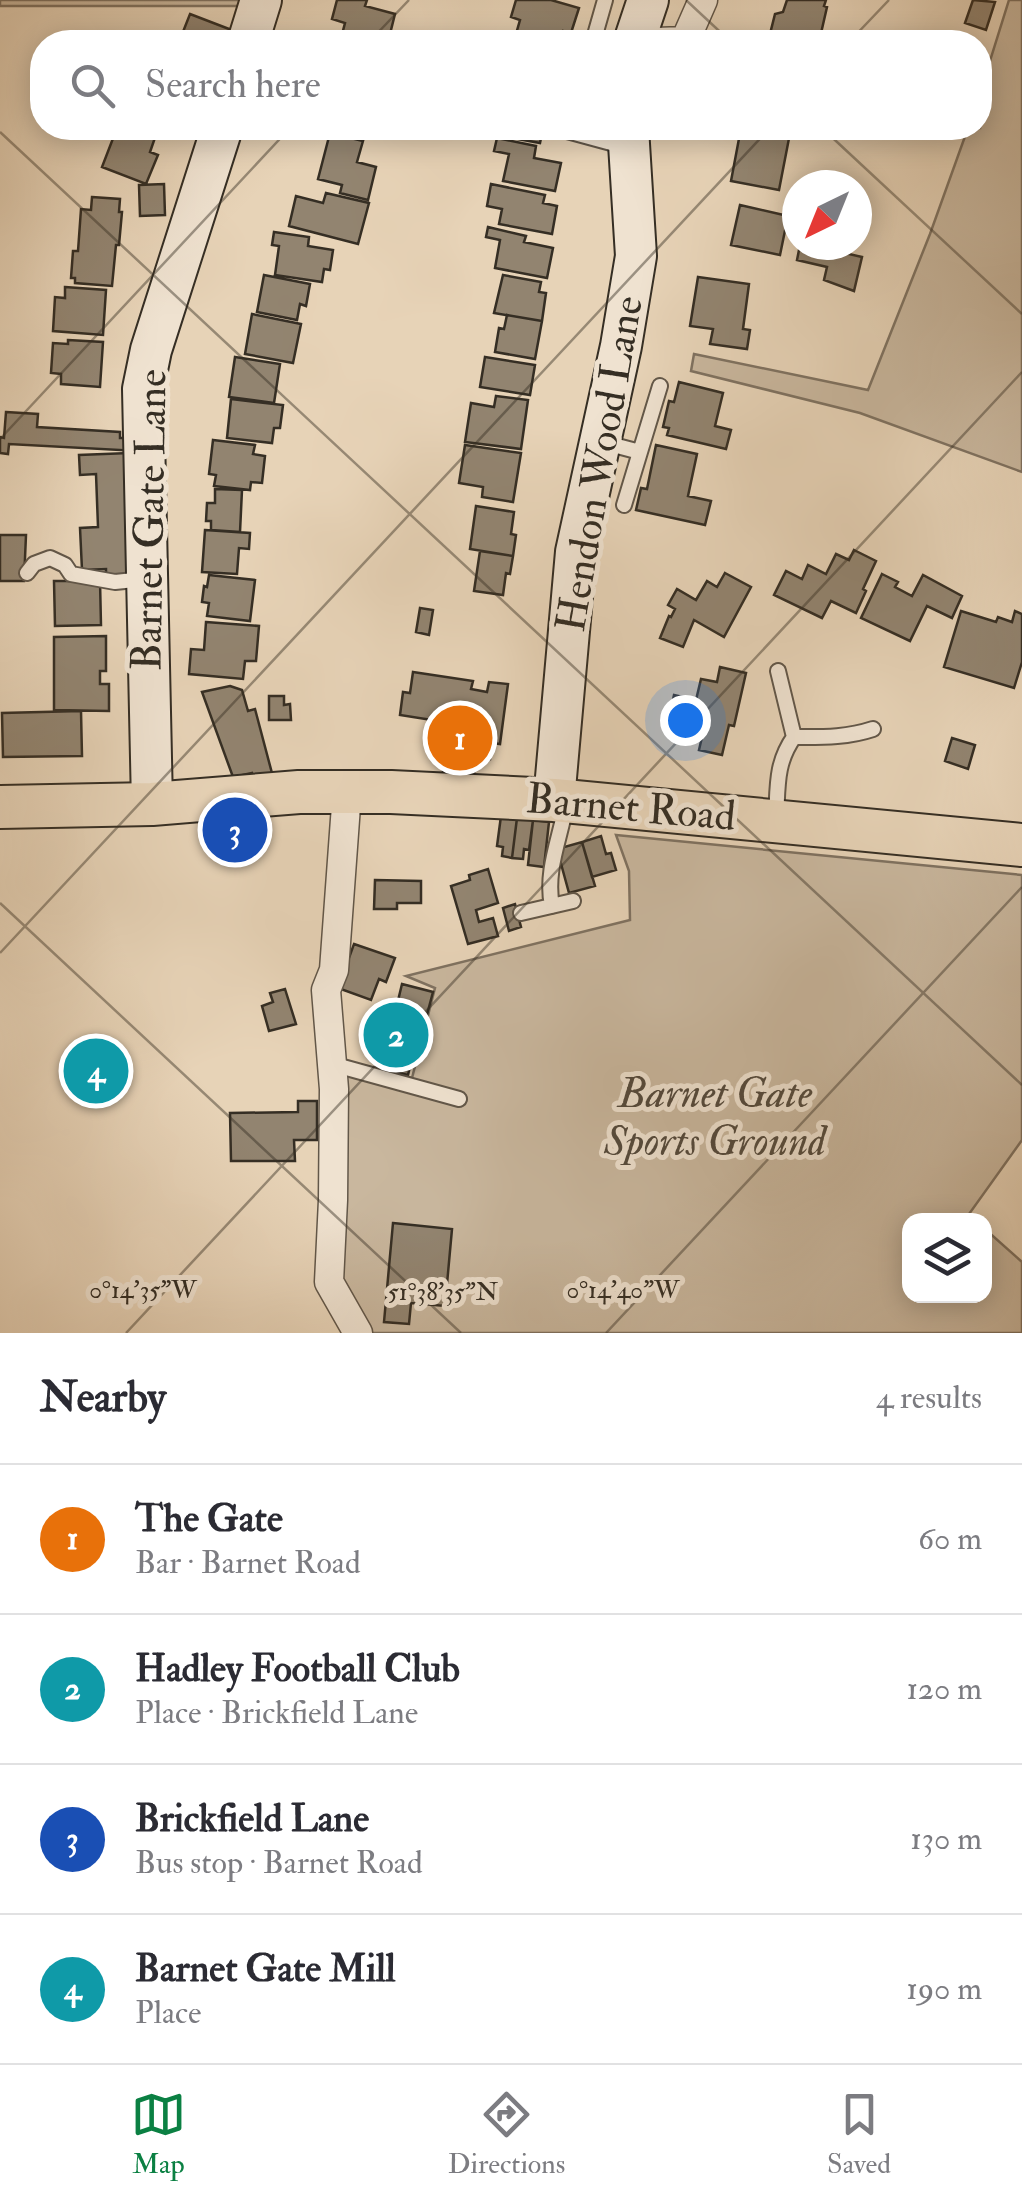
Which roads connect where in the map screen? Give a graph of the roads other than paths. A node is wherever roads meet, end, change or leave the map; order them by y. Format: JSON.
{"nodes":[{"id":1,"x":262,"y":0,"type":"edge"},
{"id":2,"x":605,"y":0,"type":"edge"},
{"id":3,"x":648,"y":0,"type":"edge"},
{"id":4,"x":703,"y":0,"type":"edge"},
{"id":5,"x":252,"y":30,"type":"edge"},
{"id":6,"x":596,"y":30,"type":"edge"},
{"id":7,"x":638,"y":30,"type":"edge"},
{"id":8,"x":690,"y":30,"type":"edge"},
{"id":9,"x":218,"y":140,"type":"edge"},
{"id":10,"x":630,"y":140,"type":"edge"},
{"id":11,"x":660,"y":386,"type":"dead end"},
{"id":12,"x":599,"y":441,"type":"junction"},
{"id":13,"x":640,"y":452,"type":"junction"},
{"id":14,"x":624,"y":505,"type":"dead end"},
{"id":15,"x":28,"y":573,"type":"dead end"},
{"id":16,"x":146,"y":579,"type":"junction"},
{"id":17,"x":778,"y":671,"type":"dead end"},
{"id":18,"x":873,"y":729,"type":"dead end"},
{"id":19,"x":794,"y":737,"type":"junction"},
{"id":20,"x":346,"y":792,"type":"junction"},
{"id":21,"x":561,"y":801,"type":"junction"},
{"id":22,"x":152,"y":804,"type":"junction"},
{"id":23,"x":0,"y":807,"type":"edge"},
{"id":24,"x":776,"y":820,"type":"junction"},
{"id":25,"x":1022,"y":845,"type":"edge"},
{"id":26,"x":574,"y":900,"type":"dead end"},
{"id":27,"x":552,"y":906,"type":"junction"},
{"id":28,"x":521,"y":913,"type":"dead end"},
{"id":29,"x":332,"y":1064,"type":"junction"},
{"id":30,"x":459,"y":1098,"type":"dead end"},
{"id":31,"x":358,"y":1333,"type":"edge"}],
"edges":[{"from":1,"to":5,"type":"street"},
{"from":2,"to":6,"type":"lane"},
{"from":3,"to":7,"type":"street"},
{"from":4,"to":8,"type":"street"},
{"from":9,"to":16,"type":"street","name":"Barnet Gate Lane"},
{"from":10,"to":12,"type":"street","name":"Hendon Wood Lane"},
{"from":11,"to":13,"type":"lane"},
{"from":12,"to":13,"type":"lane"},
{"from":12,"to":21,"type":"street","name":"Hendon Wood Lane"},
{"from":13,"to":14,"type":"lane"},
{"from":15,"to":16,"type":"lane"},
{"from":16,"to":22,"type":"street","name":"Barnet Gate Lane"},
{"from":17,"to":19,"type":"lane"},
{"from":18,"to":19,"type":"lane"},
{"from":19,"to":24,"type":"lane"},
{"from":20,"to":21,"type":"main road","name":"Barnet Road"},
{"from":20,"to":22,"type":"main road","name":"Barnet Road"},
{"from":20,"to":29,"type":"street"},
{"from":21,"to":24,"type":"main road","name":"Barnet Road"},
{"from":21,"to":27,"type":"lane"},
{"from":22,"to":23,"type":"main road","name":"Barnet Road"},
{"from":24,"to":25,"type":"main road","name":"Barnet Road"},
{"from":26,"to":27,"type":"lane"},
{"from":27,"to":28,"type":"lane"},
{"from":29,"to":30,"type":"lane"},
{"from":29,"to":31,"type":"street"}]}
